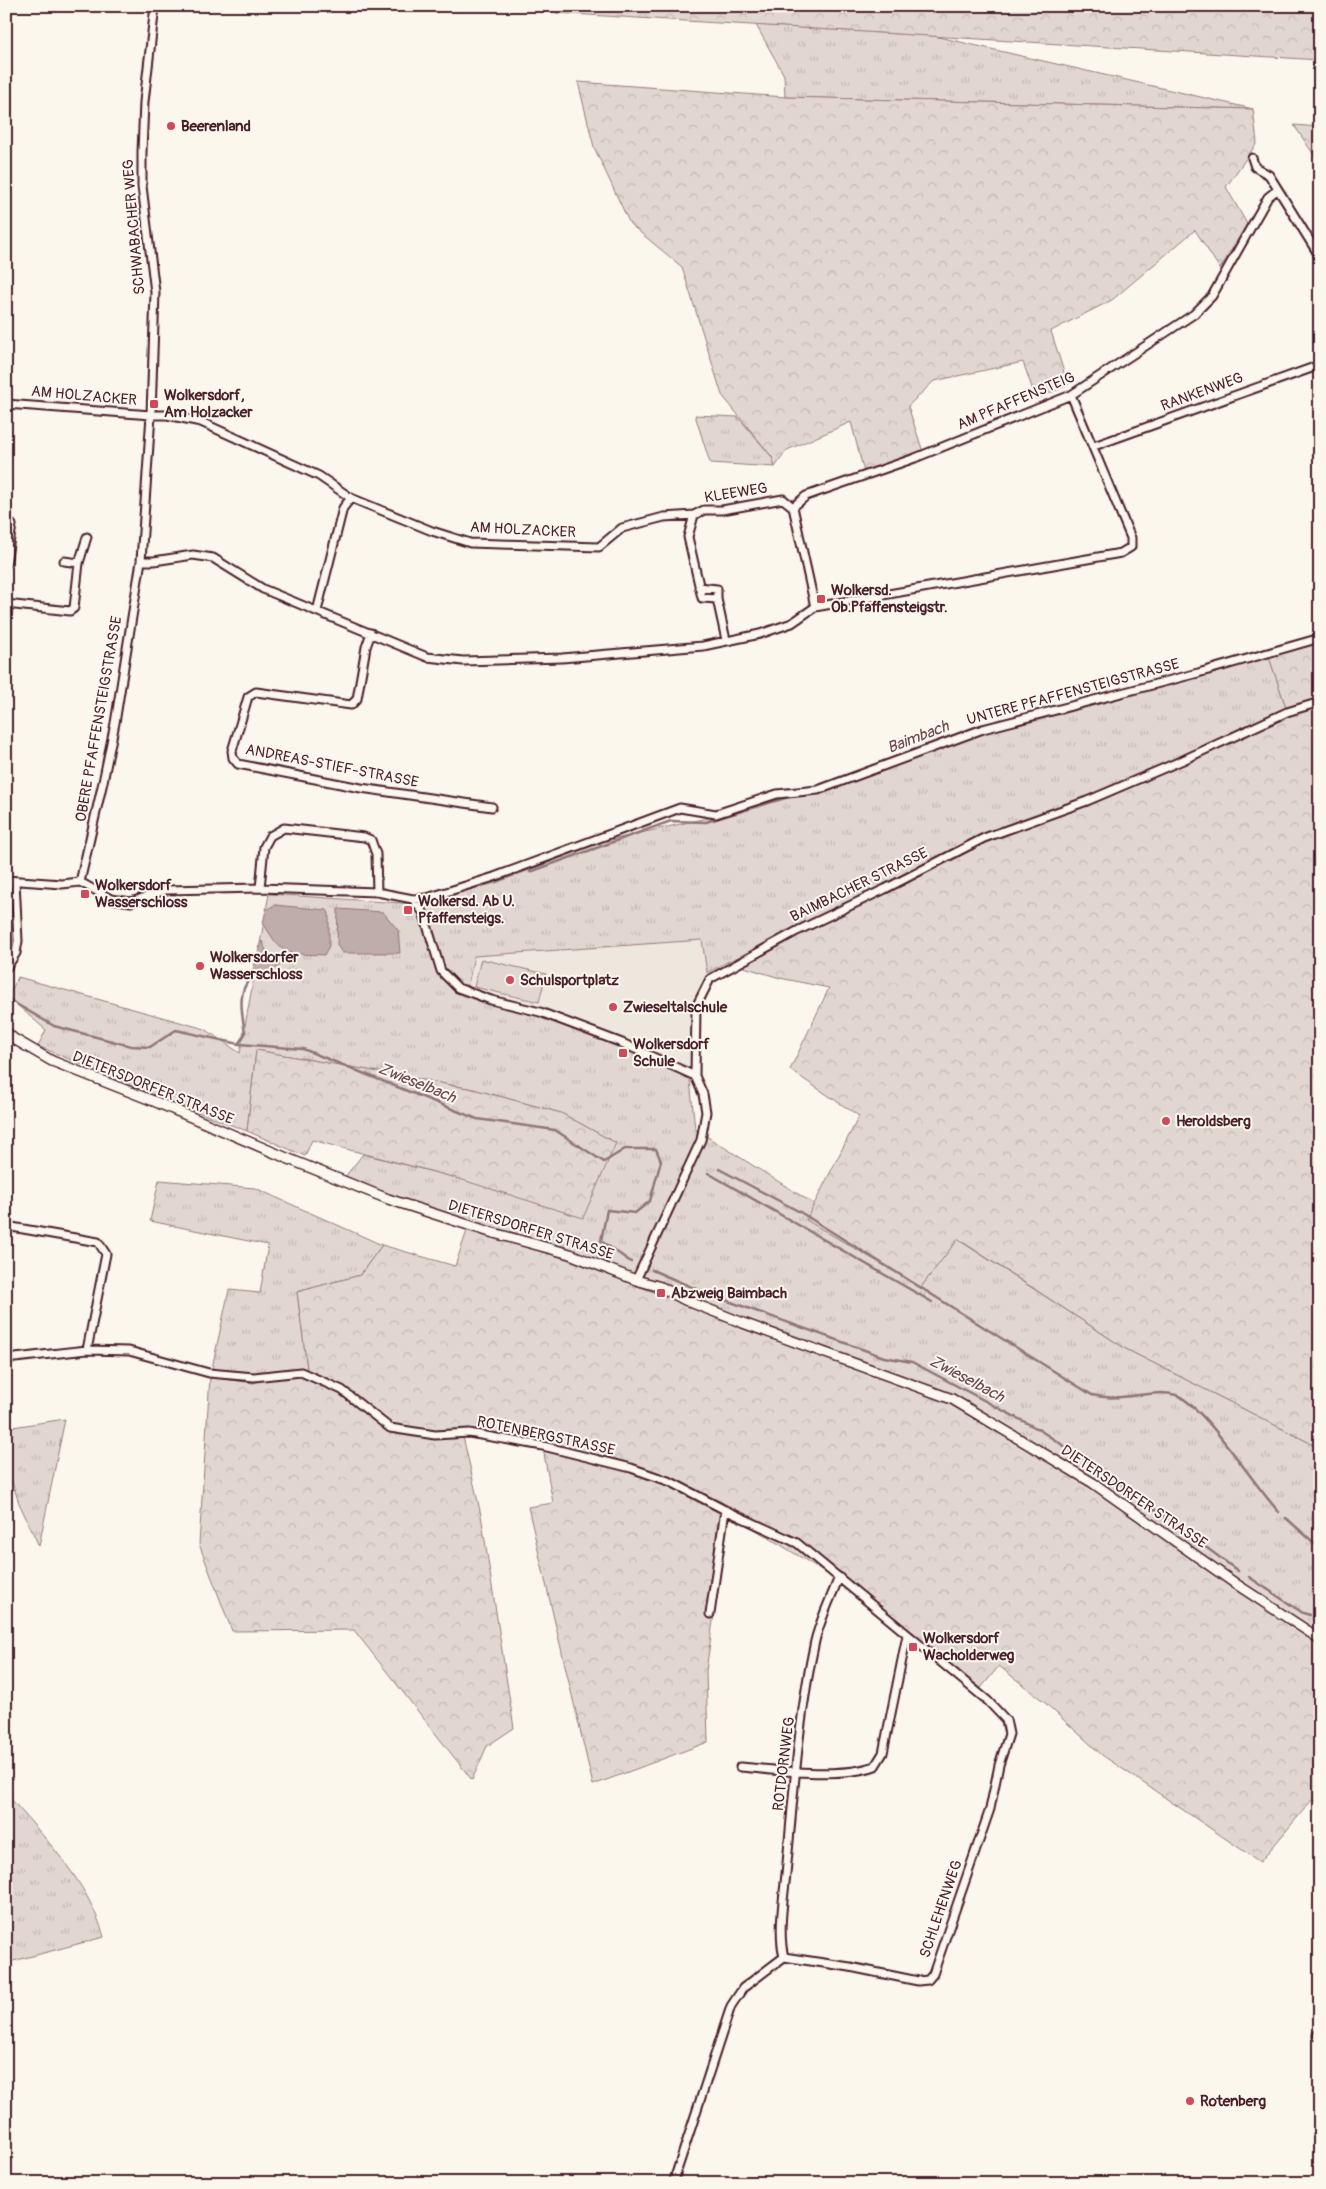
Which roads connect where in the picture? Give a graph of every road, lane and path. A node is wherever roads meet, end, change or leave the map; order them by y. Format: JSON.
{"nodes":[{"id":1,"x":155,"y":6,"type":"edge"},
{"id":2,"x":1252,"y":158,"type":"dead end"},
{"id":3,"x":1277,"y":190,"type":"junction"},
{"id":4,"x":1320,"y":257,"type":"edge"},
{"id":5,"x":1320,"y":365,"type":"edge"},
{"id":6,"x":1071,"y":395,"type":"junction"},
{"id":7,"x":6,"y":404,"type":"edge"},
{"id":8,"x":151,"y":415,"type":"junction"},
{"id":9,"x":1094,"y":446,"type":"junction"},
{"id":10,"x":351,"y":498,"type":"junction"},
{"id":11,"x":793,"y":507,"type":"junction"},
{"id":12,"x":694,"y":515,"type":"junction"},
{"id":13,"x":9,"y":522,"type":"edge"},
{"id":14,"x":87,"y":537,"type":"dead end"},
{"id":15,"x":64,"y":561,"type":"dead end"},
{"id":16,"x":141,"y":561,"type":"junction"},
{"id":17,"x":80,"y":563,"type":"junction"},
{"id":18,"x":6,"y":564,"type":"edge"},
{"id":19,"x":6,"y":604,"type":"edge"},
{"id":20,"x":815,"y":607,"type":"junction"},
{"id":21,"x":318,"y":611,"type":"junction"},
{"id":22,"x":372,"y":633,"type":"junction"},
{"id":23,"x":1320,"y":638,"type":"edge"},
{"id":24,"x":726,"y":640,"type":"junction"},
{"id":25,"x":1320,"y":702,"type":"edge"},
{"id":26,"x":492,"y":807,"type":"dead end"},
{"id":27,"x":6,"y":880,"type":"edge"},
{"id":28,"x":15,"y":881,"type":"junction"},
{"id":29,"x":80,"y":882,"type":"junction"},
{"id":30,"x":260,"y":888,"type":"junction"},
{"id":31,"x":377,"y":892,"type":"junction"},
{"id":32,"x":413,"y":899,"type":"junction"},
{"id":33,"x":7,"y":966,"type":"edge"},
{"id":34,"x":6,"y":1032,"type":"edge"},
{"id":35,"x":696,"y":1076,"type":"junction"},
{"id":36,"x":6,"y":1226,"type":"edge"},
{"id":37,"x":636,"y":1280,"type":"junction"},
{"id":38,"x":87,"y":1350,"type":"junction"},
{"id":39,"x":6,"y":1359,"type":"edge"},
{"id":40,"x":725,"y":1510,"type":"junction"},
{"id":41,"x":839,"y":1578,"type":"junction"},
{"id":42,"x":710,"y":1614,"type":"dead end"},
{"id":43,"x":907,"y":1635,"type":"junction"},
{"id":44,"x":1320,"y":1640,"type":"edge"},
{"id":45,"x":1009,"y":1734,"type":"joint"},
{"id":46,"x":740,"y":1767,"type":"dead end"},
{"id":47,"x":795,"y":1771,"type":"junction"},
{"id":48,"x":784,"y":1957,"type":"junction"},
{"id":49,"x":673,"y":2183,"type":"edge"}],
"edges":[{"from":1,"to":8,"type":"street","name":"SCHWABACHER WEG"},
{"from":2,"to":3,"type":"street"},
{"from":3,"to":4,"type":"street"},
{"from":3,"to":6,"type":"street","name":"AM PFAFFENSTEIG"},
{"from":5,"to":9,"type":"street","name":"RANKENWEG"},
{"from":6,"to":9,"type":"street"},
{"from":6,"to":11,"type":"street","name":"AM PFAFFENSTEIG"},
{"from":7,"to":8,"type":"street","name":"AM HOLZACKER"},
{"from":8,"to":10,"type":"street","name":"AM HOLZACKER"},
{"from":8,"to":16,"type":"street","name":"OBERE PFAFFENSTEIGSTRASSE"},
{"from":9,"to":20,"type":"street"},
{"from":10,"to":12,"type":"street","name":"AM HOLZACKER"},
{"from":10,"to":21,"type":"street"},
{"from":11,"to":12,"type":"street","name":"KLEEWEG"},
{"from":11,"to":20,"type":"street"},
{"from":12,"to":24,"type":"street","name":"KLEEWEG"},
{"from":13,"to":18,"type":"street"},
{"from":14,"to":17,"type":"street"},
{"from":15,"to":17,"type":"street"},
{"from":16,"to":21,"type":"street"},
{"from":16,"to":29,"type":"street","name":"OBERE PFAFFENSTEIGSTRASSE"},
{"from":17,"to":19,"type":"street"},
{"from":20,"to":24,"type":"street"},
{"from":21,"to":22,"type":"street"},
{"from":22,"to":24,"type":"street"},
{"from":22,"to":26,"type":"street","name":"ANDREAS-STIEF-STRASSE"},
{"from":23,"to":32,"type":"street","name":"UNTERE PFAFFENSTEIGSTRASSE"},
{"from":25,"to":35,"type":"street","name":"BAIMBACHER STRASSE"},
{"from":27,"to":28,"type":"street"},
{"from":28,"to":29,"type":"street"},
{"from":28,"to":33,"type":"street"},
{"from":29,"to":30,"type":"street"},
{"from":30,"to":31,"type":"street"},
{"from":30,"to":31,"type":"street"},
{"from":31,"to":32,"type":"street"},
{"from":32,"to":35,"type":"street"},
{"from":34,"to":37,"type":"street","name":"DIETERSDORFER STRASSE"},
{"from":35,"to":37,"type":"street","name":"BAIMBACHER STRASSE"},
{"from":36,"to":38,"type":"street"},
{"from":37,"to":44,"type":"street","name":"DIETERSDORFER STRASSE"},
{"from":38,"to":39,"type":"street","name":"ROTENBERGSTRASSE"},
{"from":38,"to":40,"type":"street","name":"ROTENBERGSTRASSE"},
{"from":40,"to":41,"type":"street","name":"ROTENBERGSTRASSE"},
{"from":40,"to":42,"type":"street"},
{"from":41,"to":43,"type":"street","name":"ROTENBERGSTRASSE"},
{"from":41,"to":47,"type":"street","name":"ROTDORNWEG"},
{"from":43,"to":45,"type":"street","name":"ROTENBERGSTRASSE"},
{"from":43,"to":47,"type":"street"},
{"from":45,"to":48,"type":"street","name":"SCHLEHENWEG"},
{"from":46,"to":47,"type":"street"},
{"from":47,"to":48,"type":"street","name":"ROTDORNWEG"},
{"from":48,"to":49,"type":"street"}]}
